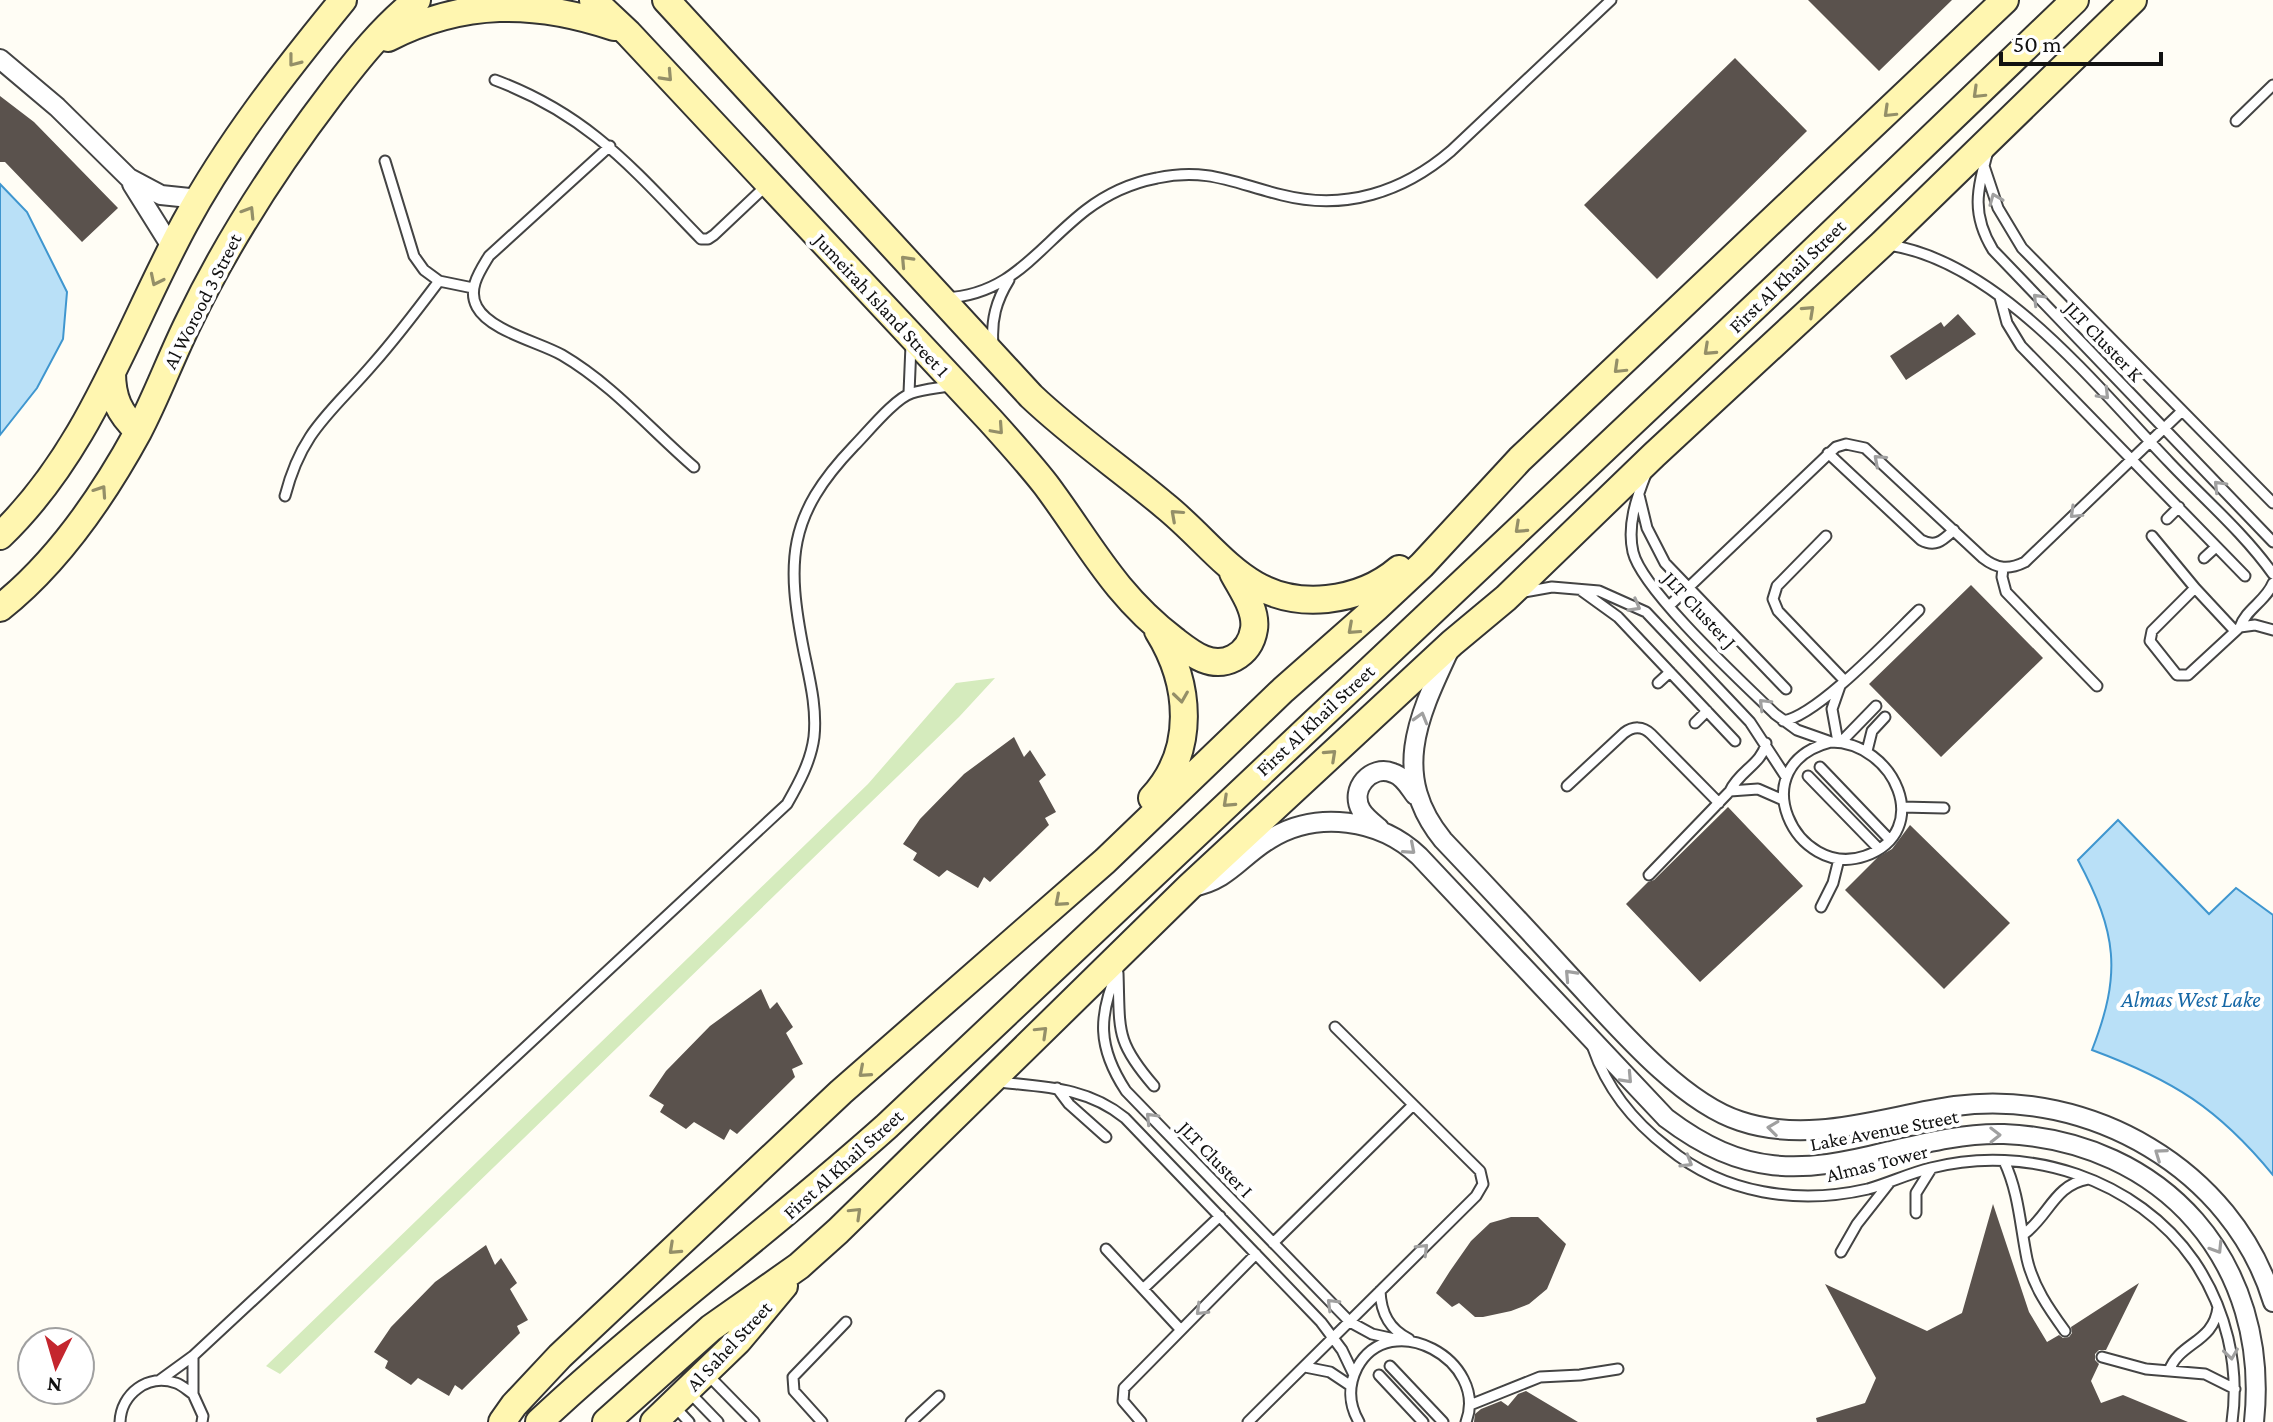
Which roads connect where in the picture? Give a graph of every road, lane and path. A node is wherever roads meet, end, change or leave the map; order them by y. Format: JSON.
{"nodes":[{"id":1,"x":343,"y":0,"type":"edge"},
{"id":2,"x":417,"y":0,"type":"edge"},
{"id":3,"x":593,"y":0,"type":"edge"},
{"id":4,"x":1611,"y":0,"type":"edge"},
{"id":5,"x":2005,"y":0,"type":"edge"},
{"id":6,"x":2075,"y":0,"type":"edge"},
{"id":7,"x":2133,"y":0,"type":"edge"},
{"id":8,"x":668,"y":1,"type":"edge"},
{"id":9,"x":628,"y":33,"type":"junction"},
{"id":10,"x":364,"y":52,"type":"junction"},
{"id":11,"x":0,"y":59,"type":"edge"},
{"id":12,"x":495,"y":80,"type":"dead end"},
{"id":13,"x":2273,"y":85,"type":"edge"},
{"id":14,"x":2236,"y":121,"type":"dead end"},
{"id":15,"x":1992,"y":137,"type":"junction"},
{"id":16,"x":610,"y":146,"type":"junction"},
{"id":17,"x":385,"y":161,"type":"dead end"},
{"id":18,"x":1984,"y":165,"type":"junction"},
{"id":19,"x":129,"y":178,"type":"junction"},
{"id":20,"x":768,"y":184,"type":"junction"},
{"id":21,"x":199,"y":199,"type":"junction"},
{"id":22,"x":1882,"y":244,"type":"junction"},
{"id":23,"x":172,"y":248,"type":"junction"},
{"id":24,"x":1009,"y":280,"type":"junction"},
{"id":25,"x":439,"y":281,"type":"junction"},
{"id":26,"x":473,"y":288,"type":"junction"},
{"id":27,"x":2000,"y":297,"type":"junction"},
{"id":28,"x":941,"y":298,"type":"junction"},
{"id":29,"x":911,"y":337,"type":"junction"},
{"id":30,"x":997,"y":359,"type":"junction"},
{"id":31,"x":112,"y":372,"type":"junction"},
{"id":32,"x":957,"y":385,"type":"junction"},
{"id":33,"x":909,"y":393,"type":"junction"},
{"id":34,"x":2182,"y":411,"type":"junction"},
{"id":35,"x":2163,"y":428,"type":"junction"},
{"id":36,"x":138,"y":431,"type":"junction"},
{"id":37,"x":2149,"y":441,"type":"junction"},
{"id":38,"x":2240,"y":450,"type":"dead end"},
{"id":39,"x":1828,"y":453,"type":"junction"},
{"id":40,"x":1654,"y":455,"type":"junction"},
{"id":41,"x":2131,"y":458,"type":"junction"},
{"id":42,"x":2230,"y":460,"type":"junction"},
{"id":43,"x":694,"y":467,"type":"dead end"},
{"id":44,"x":1639,"y":493,"type":"junction"},
{"id":45,"x":285,"y":496,"type":"dead end"},
{"id":46,"x":2272,"y":499,"type":"edge"},
{"id":47,"x":2179,"y":507,"type":"junction"},
{"id":48,"x":1468,"y":515,"type":"junction"},
{"id":49,"x":2167,"y":519,"type":"dead end"},
{"id":50,"x":1954,"y":530,"type":"junction"},
{"id":51,"x":5,"y":531,"type":"edge"},
{"id":52,"x":1826,"y":536,"type":"dead end"},
{"id":53,"x":2152,"y":536,"type":"dead end"},
{"id":54,"x":2273,"y":542,"type":"edge"},
{"id":55,"x":2216,"y":547,"type":"junction"},
{"id":56,"x":2204,"y":558,"type":"dead end"},
{"id":57,"x":2003,"y":568,"type":"junction"},
{"id":58,"x":1231,"y":570,"type":"junction"},
{"id":59,"x":2273,"y":574,"type":"edge"},
{"id":60,"x":2245,"y":576,"type":"dead end"},
{"id":61,"x":2273,"y":583,"type":"edge"},
{"id":62,"x":1576,"y":587,"type":"junction"},
{"id":63,"x":1687,"y":588,"type":"junction"},
{"id":64,"x":2195,"y":588,"type":"junction"},
{"id":65,"x":1506,"y":598,"type":"junction"},
{"id":66,"x":1669,"y":606,"type":"junction"},
{"id":67,"x":0,"y":608,"type":"edge"},
{"id":68,"x":1919,"y":610,"type":"dead end"},
{"id":69,"x":1731,"y":615,"type":"dead end"},
{"id":70,"x":1721,"y":624,"type":"junction"},
{"id":71,"x":1154,"y":625,"type":"junction"},
{"id":72,"x":2237,"y":629,"type":"junction"},
{"id":73,"x":2273,"y":630,"type":"edge"},
{"id":74,"x":1452,"y":643,"type":"junction"},
{"id":75,"x":1768,"y":655,"type":"dead end"},
{"id":76,"x":1759,"y":662,"type":"junction"},
{"id":77,"x":1670,"y":672,"type":"junction"},
{"id":78,"x":1658,"y":683,"type":"dead end"},
{"id":79,"x":1842,"y":683,"type":"junction"},
{"id":80,"x":2097,"y":686,"type":"dead end"},
{"id":81,"x":1786,"y":689,"type":"dead end"},
{"id":82,"x":1876,"y":706,"type":"dead end"},
{"id":83,"x":1707,"y":711,"type":"junction"},
{"id":84,"x":1885,"y":717,"type":"dead end"},
{"id":85,"x":1783,"y":721,"type":"junction"},
{"id":86,"x":1695,"y":723,"type":"dead end"},
{"id":87,"x":1735,"y":741,"type":"dead end"},
{"id":88,"x":1837,"y":742,"type":"junction"},
{"id":89,"x":1766,"y":743,"type":"junction"},
{"id":90,"x":1867,"y":751,"type":"junction"},
{"id":91,"x":1820,"y":767,"type":"dead end"},
{"id":92,"x":1808,"y":776,"type":"dead end"},
{"id":93,"x":1786,"y":777,"type":"junction"},
{"id":94,"x":1567,"y":786,"type":"dead end"},
{"id":95,"x":1730,"y":791,"type":"junction"},
{"id":96,"x":1417,"y":797,"type":"junction"},
{"id":97,"x":1783,"y":800,"type":"junction"},
{"id":98,"x":1719,"y":803,"type":"junction"},
{"id":99,"x":1902,"y":807,"type":"junction"},
{"id":100,"x":1944,"y":808,"type":"dead end"},
{"id":101,"x":1379,"y":828,"type":"junction"},
{"id":102,"x":1889,"y":839,"type":"junction"},
{"id":103,"x":1879,"y":849,"type":"junction"},
{"id":104,"x":1839,"y":859,"type":"junction"},
{"id":105,"x":1105,"y":861,"type":"junction"},
{"id":106,"x":1649,"y":875,"type":"dead end"},
{"id":107,"x":1189,"y":887,"type":"junction"},
{"id":108,"x":1821,"y":907,"type":"dead end"},
{"id":109,"x":1122,"y":960,"type":"junction"},
{"id":110,"x":1335,"y":1027,"type":"dead end"},
{"id":111,"x":1590,"y":1037,"type":"junction"},
{"id":112,"x":990,"y":1082,"type":"junction"},
{"id":113,"x":1154,"y":1086,"type":"dead end"},
{"id":114,"x":1057,"y":1088,"type":"junction"},
{"id":115,"x":1413,"y":1105,"type":"junction"},
{"id":116,"x":1106,"y":1137,"type":"dead end"},
{"id":117,"x":2004,"y":1161,"type":"junction"},
{"id":118,"x":1932,"y":1168,"type":"junction"},
{"id":119,"x":2090,"y":1179,"type":"junction"},
{"id":120,"x":1890,"y":1182,"type":"junction"},
{"id":121,"x":1916,"y":1213,"type":"dead end"},
{"id":122,"x":1220,"y":1216,"type":"junction"},
{"id":123,"x":2024,"y":1234,"type":"junction"},
{"id":124,"x":1273,"y":1243,"type":"junction"},
{"id":125,"x":1106,"y":1249,"type":"dead end"},
{"id":126,"x":1841,"y":1252,"type":"dead end"},
{"id":127,"x":1256,"y":1254,"type":"junction"},
{"id":128,"x":799,"y":1266,"type":"junction"},
{"id":129,"x":1143,"y":1289,"type":"junction"},
{"id":130,"x":1380,"y":1291,"type":"junction"},
{"id":131,"x":2273,"y":1302,"type":"edge"},
{"id":132,"x":2218,"y":1304,"type":"junction"},
{"id":133,"x":846,"y":1322,"type":"dead end"},
{"id":134,"x":1350,"y":1322,"type":"junction"},
{"id":135,"x":1181,"y":1330,"type":"junction"},
{"id":136,"x":2065,"y":1331,"type":"dead end"},
{"id":137,"x":1334,"y":1339,"type":"junction"},
{"id":138,"x":1399,"y":1340,"type":"junction"},
{"id":139,"x":1412,"y":1341,"type":"junction"},
{"id":140,"x":193,"y":1356,"type":"junction"},
{"id":141,"x":2102,"y":1357,"type":"dead end"},
{"id":142,"x":1390,"y":1366,"type":"dead end"},
{"id":143,"x":1305,"y":1367,"type":"junction"},
{"id":144,"x":1618,"y":1369,"type":"dead end"},
{"id":145,"x":2169,"y":1371,"type":"junction"},
{"id":146,"x":1354,"y":1375,"type":"junction"},
{"id":147,"x":1379,"y":1375,"type":"dead end"},
{"id":148,"x":160,"y":1380,"type":"junction"},
{"id":149,"x":1351,"y":1386,"type":"junction"},
{"id":150,"x":2235,"y":1389,"type":"junction"},
{"id":151,"x":193,"y":1394,"type":"junction"},
{"id":152,"x":939,"y":1396,"type":"dead end"},
{"id":153,"x":750,"y":1400,"type":"dead end"},
{"id":154,"x":682,"y":1403,"type":"edge"},
{"id":155,"x":1470,"y":1405,"type":"junction"},
{"id":156,"x":741,"y":1409,"type":"junction"},
{"id":157,"x":120,"y":1422,"type":"edge"},
{"id":158,"x":202,"y":1422,"type":"edge"},
{"id":159,"x":502,"y":1422,"type":"edge"},
{"id":160,"x":539,"y":1422,"type":"edge"},
{"id":161,"x":606,"y":1422,"type":"edge"},
{"id":162,"x":718,"y":1422,"type":"edge"},
{"id":163,"x":754,"y":1422,"type":"edge"},
{"id":164,"x":822,"y":1422,"type":"edge"},
{"id":165,"x":911,"y":1422,"type":"edge"},
{"id":166,"x":1141,"y":1422,"type":"edge"},
{"id":167,"x":1248,"y":1422,"type":"edge"},
{"id":168,"x":1359,"y":1422,"type":"edge"},
{"id":169,"x":1423,"y":1422,"type":"edge"},
{"id":170,"x":1443,"y":1422,"type":"edge"},
{"id":171,"x":1466,"y":1422,"type":"edge"},
{"id":172,"x":2232,"y":1422,"type":"edge"},
{"id":173,"x":2254,"y":1422,"type":"edge"}],
"edges":[{"from":1,"to":21,"type":"main road","one_way":true},
{"from":2,"to":10,"type":"main road","name":"Al Worood 3 Street"},
{"from":3,"to":9,"type":"main road","name":"Jumeirah Island Street 1"},
{"from":4,"to":24,"type":"lane"},
{"from":5,"to":48,"type":"main road","one_way":true},
{"from":6,"to":160,"type":"main road","name":"First Al Khail Street","one_way":true},
{"from":7,"to":15,"type":"main road","name":"First Al Khail Street"},
{"from":28,"to":8,"type":"main road","one_way":true},
{"from":9,"to":10,"type":"main road"},
{"from":9,"to":20,"type":"main road","name":"Jumeirah Island Street 1","one_way":true},
{"from":36,"to":10,"type":"main road","name":"Al Worood 3 Street","one_way":true},
{"from":11,"to":19,"type":"street"},
{"from":12,"to":16,"type":"lane"},
{"from":13,"to":14,"type":"lane"},
{"from":15,"to":18,"type":"lane","name":"JLT Cluster K"},
{"from":15,"to":22,"type":"main road","name":"First Al Khail Street"},
{"from":16,"to":20,"type":"lane"},
{"from":16,"to":26,"type":"lane"},
{"from":17,"to":25,"type":"lane"},
{"from":34,"to":18,"type":"lane","one_way":true},
{"from":35,"to":18,"type":"lane","name":"JLT Cluster K","one_way":true},
{"from":19,"to":21,"type":"street"},
{"from":19,"to":23,"type":"street"},
{"from":20,"to":29,"type":"main road","name":"Jumeirah Island Street 1"},
{"from":21,"to":23,"type":"main road"},
{"from":22,"to":27,"type":"lane","name":"JLT Cluster K"},
{"from":40,"to":22,"type":"main road","name":"First Al Khail Street","one_way":true},
{"from":23,"to":31,"type":"main road","one_way":true},
{"from":24,"to":28,"type":"lane"},
{"from":24,"to":30,"type":"lane"},
{"from":25,"to":26,"type":"lane"},
{"from":25,"to":45,"type":"lane"},
{"from":26,"to":43,"type":"lane"},
{"from":27,"to":37,"type":"lane","name":"JLT Cluster K","one_way":true},
{"from":27,"to":41,"type":"lane"},
{"from":28,"to":30,"type":"main road"},
{"from":29,"to":32,"type":"main road","name":"Jumeirah Island Street 1"},
{"from":29,"to":33,"type":"lane"},
{"from":58,"to":30,"type":"main road","one_way":true},
{"from":31,"to":36,"type":"main road"},
{"from":31,"to":51,"type":"main road"},
{"from":32,"to":33,"type":"lane"},
{"from":32,"to":71,"type":"main road","name":"Jumeirah Island Street 1","one_way":true},
{"from":33,"to":140,"type":"lane"},
{"from":34,"to":35,"type":"lane"},
{"from":34,"to":42,"type":"lane"},
{"from":35,"to":37,"type":"lane"},
{"from":54,"to":35,"type":"lane","name":"JLT Cluster K","one_way":true},
{"from":67,"to":36,"type":"main road","name":"Al Worood 3 Street","one_way":true},
{"from":37,"to":41,"type":"lane"},
{"from":37,"to":59,"type":"lane","name":"JLT Cluster K"},
{"from":38,"to":42,"type":"lane"},
{"from":50,"to":39,"type":"lane","one_way":true},
{"from":39,"to":50,"type":"lane"},
{"from":39,"to":63,"type":"lane"},
{"from":40,"to":44,"type":"lane","name":"JLT Cluster J"},
{"from":40,"to":65,"type":"main road","name":"First Al Khail Street"},
{"from":41,"to":47,"type":"lane"},
{"from":41,"to":57,"type":"lane","one_way":true},
{"from":42,"to":46,"type":"lane"},
{"from":44,"to":63,"type":"lane"},
{"from":44,"to":66,"type":"lane","name":"JLT Cluster J"},
{"from":47,"to":49,"type":"lane"},
{"from":47,"to":55,"type":"lane"},
{"from":48,"to":58,"type":"main road"},
{"from":48,"to":105,"type":"main road","one_way":true},
{"from":50,"to":57,"type":"lane"},
{"from":52,"to":79,"type":"lane"},
{"from":53,"to":64,"type":"lane"},
{"from":55,"to":56,"type":"lane"},
{"from":55,"to":60,"type":"lane"},
{"from":57,"to":80,"type":"lane"},
{"from":58,"to":71,"type":"main road"},
{"from":61,"to":72,"type":"lane"},
{"from":62,"to":65,"type":"lane","name":"JLT Cluster J"},
{"from":62,"to":77,"type":"lane"},
{"from":62,"to":89,"type":"lane","name":"JLT Cluster J","one_way":true},
{"from":63,"to":66,"type":"lane"},
{"from":63,"to":70,"type":"lane"},
{"from":64,"to":72,"type":"lane"},
{"from":64,"to":72,"type":"lane"},
{"from":65,"to":74,"type":"main road","name":"First Al Khail Street"},
{"from":85,"to":66,"type":"lane","name":"JLT Cluster J","one_way":true},
{"from":68,"to":79,"type":"lane"},
{"from":69,"to":70,"type":"lane"},
{"from":70,"to":76,"type":"lane"},
{"from":71,"to":105,"type":"main road","one_way":true},
{"from":72,"to":73,"type":"lane"},
{"from":96,"to":74,"type":"street","name":"Lake Avenue Street","one_way":true},
{"from":107,"to":74,"type":"main road","name":"First Al Khail Street","one_way":true},
{"from":75,"to":76,"type":"lane"},
{"from":76,"to":81,"type":"lane"},
{"from":77,"to":78,"type":"lane"},
{"from":77,"to":83,"type":"lane"},
{"from":79,"to":85,"type":"lane"},
{"from":79,"to":88,"type":"lane"},
{"from":82,"to":88,"type":"lane"},
{"from":83,"to":86,"type":"lane"},
{"from":83,"to":87,"type":"lane"},
{"from":84,"to":90,"type":"lane"},
{"from":85,"to":88,"type":"lane","name":"JLT Cluster J"},
{"from":88,"to":90,"type":"lane","name":"JLT Cluster J"},
{"from":88,"to":93,"type":"lane"},
{"from":89,"to":93,"type":"lane","name":"JLT Cluster J"},
{"from":89,"to":95,"type":"lane"},
{"from":90,"to":99,"type":"lane","name":"JLT Cluster J"},
{"from":91,"to":102,"type":"lane"},
{"from":92,"to":103,"type":"lane"},
{"from":93,"to":97,"type":"lane"},
{"from":94,"to":98,"type":"lane"},
{"from":95,"to":97,"type":"lane"},
{"from":95,"to":98,"type":"lane"},
{"from":96,"to":101,"type":"street","name":"Lake Avenue Street"},
{"from":131,"to":96,"type":"street","name":"Lake Avenue Street","one_way":true},
{"from":97,"to":104,"type":"lane"},
{"from":98,"to":106,"type":"lane"},
{"from":99,"to":100,"type":"lane"},
{"from":99,"to":102,"type":"lane"},
{"from":101,"to":107,"type":"street","name":"Lake Avenue Street"},
{"from":101,"to":111,"type":"street","name":"Lake Avenue Street","one_way":true},
{"from":102,"to":103,"type":"lane"},
{"from":103,"to":104,"type":"lane"},
{"from":104,"to":108,"type":"lane"},
{"from":105,"to":159,"type":"main road","one_way":true},
{"from":107,"to":109,"type":"main road","name":"First Al Khail Street"},
{"from":112,"to":109,"type":"main road","name":"First Al Khail Street","one_way":true},
{"from":109,"to":113,"type":"lane"},
{"from":124,"to":109,"type":"lane","name":"JLT Cluster I","one_way":true},
{"from":110,"to":115,"type":"lane"},
{"from":111,"to":120,"type":"lane","name":"Almas Tower","one_way":true},
{"from":111,"to":173,"type":"street","name":"Lake Avenue Street","one_way":true},
{"from":112,"to":114,"type":"lane","name":"JLT Cluster I"},
{"from":128,"to":112,"type":"main road","name":"First Al Khail Street","one_way":true},
{"from":114,"to":116,"type":"lane"},
{"from":114,"to":122,"type":"lane","name":"JLT Cluster I"},
{"from":115,"to":124,"type":"lane"},
{"from":130,"to":115,"type":"lane","one_way":true},
{"from":117,"to":118,"type":"lane","name":"Almas Tower"},
{"from":117,"to":119,"type":"lane","name":"Almas Tower"},
{"from":117,"to":123,"type":"lane"},
{"from":118,"to":120,"type":"lane","name":"Almas Tower"},
{"from":118,"to":121,"type":"lane"},
{"from":119,"to":123,"type":"lane"},
{"from":119,"to":132,"type":"lane","name":"Almas Tower"},
{"from":120,"to":126,"type":"lane"},
{"from":122,"to":127,"type":"lane","name":"JLT Cluster I"},
{"from":122,"to":129,"type":"lane"},
{"from":123,"to":136,"type":"lane"},
{"from":134,"to":124,"type":"lane","name":"JLT Cluster I","one_way":true},
{"from":125,"to":129,"type":"lane"},
{"from":127,"to":135,"type":"lane","one_way":true},
{"from":127,"to":137,"type":"lane","name":"JLT Cluster I"},
{"from":128,"to":154,"type":"main road","name":"Al Sahel Street"},
{"from":128,"to":161,"type":"main road","name":"First Al Khail Street"},
{"from":129,"to":135,"type":"lane"},
{"from":130,"to":134,"type":"lane"},
{"from":130,"to":139,"type":"lane"},
{"from":132,"to":145,"type":"lane"},
{"from":132,"to":150,"type":"lane","name":"Almas Tower","one_way":true},
{"from":133,"to":164,"type":"lane"},
{"from":134,"to":137,"type":"lane"},
{"from":134,"to":138,"type":"lane","name":"JLT Cluster I"},
{"from":135,"to":166,"type":"lane"},
{"from":137,"to":143,"type":"lane"},
{"from":137,"to":146,"type":"lane","name":"JLT Cluster I"},
{"from":138,"to":139,"type":"lane","name":"JLT Cluster I"},
{"from":138,"to":146,"type":"lane"},
{"from":139,"to":155,"type":"lane","name":"JLT Cluster I"},
{"from":140,"to":148,"type":"lane"},
{"from":140,"to":151,"type":"lane"},
{"from":141,"to":145,"type":"lane"},
{"from":142,"to":170,"type":"lane"},
{"from":143,"to":149,"type":"lane"},
{"from":143,"to":167,"type":"lane"},
{"from":144,"to":155,"type":"lane"},
{"from":145,"to":150,"type":"lane"},
{"from":146,"to":149,"type":"lane"},
{"from":147,"to":169,"type":"lane"},
{"from":148,"to":151,"type":"lane"},
{"from":148,"to":157,"type":"lane"},
{"from":149,"to":168,"type":"lane"},
{"from":150,"to":172,"type":"lane","name":"Almas Tower"},
{"from":151,"to":158,"type":"lane"},
{"from":152,"to":165,"type":"lane"},
{"from":153,"to":156,"type":"lane"},
{"from":154,"to":156,"type":"lane"},
{"from":154,"to":162,"type":"lane"},
{"from":155,"to":171,"type":"lane"},
{"from":156,"to":163,"type":"lane"}]}
